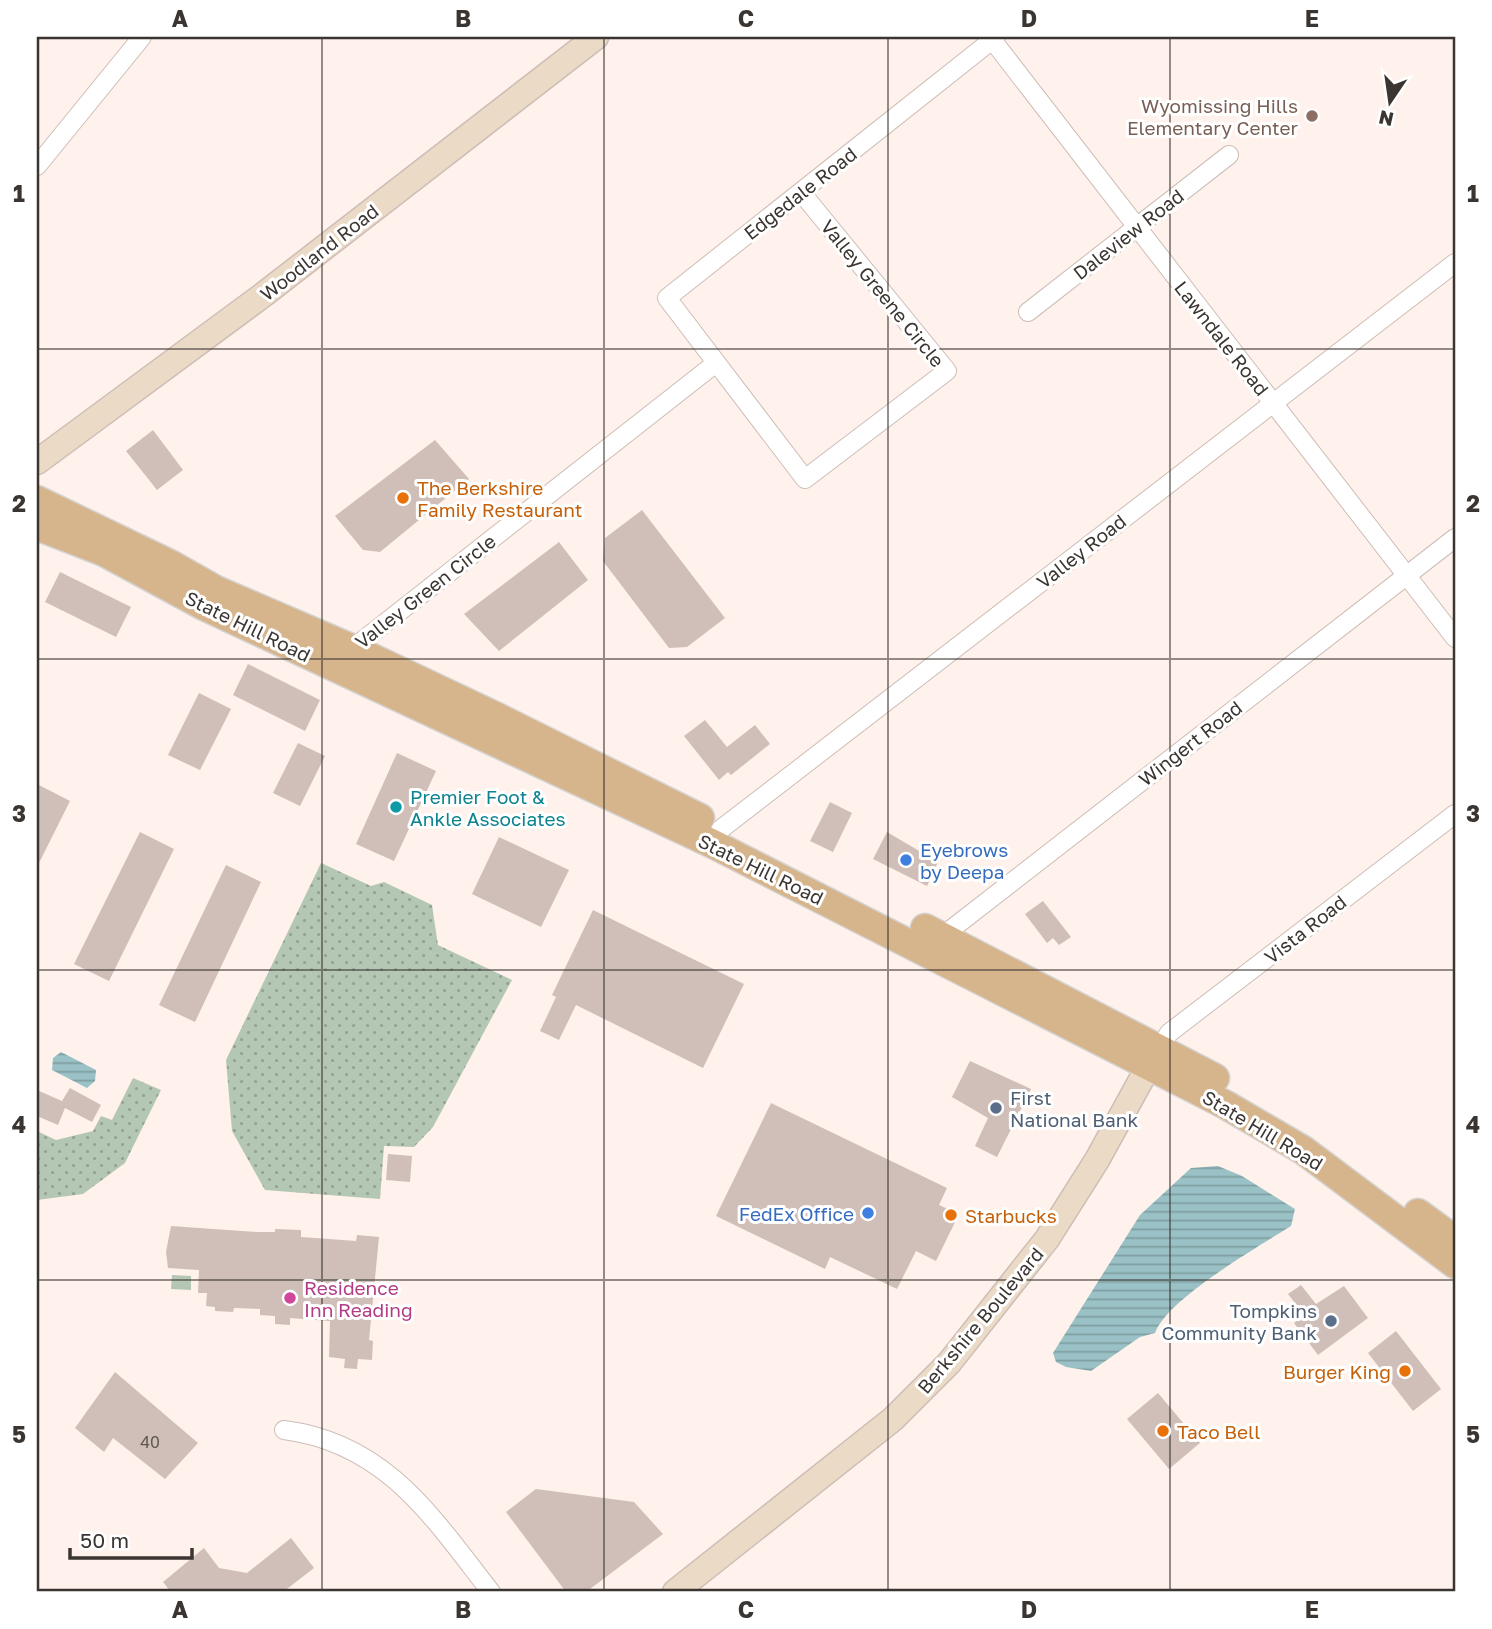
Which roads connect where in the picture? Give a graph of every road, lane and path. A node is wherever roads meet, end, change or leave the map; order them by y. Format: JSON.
{"nodes":[{"id":1,"x":142,"y":37,"type":"edge"},
{"id":2,"x":596,"y":37,"type":"edge"},
{"id":3,"x":993,"y":38,"type":"edge"},
{"id":4,"x":1229,"y":155,"type":"dead end"},
{"id":5,"x":37,"y":166,"type":"edge"},
{"id":6,"x":801,"y":192,"type":"junction"},
{"id":7,"x":1137,"y":228,"type":"junction"},
{"id":8,"x":1455,"y":263,"type":"edge"},
{"id":9,"x":1028,"y":312,"type":"dead end"},
{"id":10,"x":716,"y":363,"type":"junction"},
{"id":11,"x":1273,"y":403,"type":"junction"},
{"id":12,"x":37,"y":462,"type":"edge"},
{"id":13,"x":37,"y":500,"type":"edge"},
{"id":14,"x":37,"y":526,"type":"edge"},
{"id":15,"x":1455,"y":538,"type":"edge"},
{"id":16,"x":1407,"y":575,"type":"junction"},
{"id":17,"x":1455,"y":638,"type":"edge"},
{"id":18,"x":344,"y":658,"type":"junction"},
{"id":19,"x":1455,"y":814,"type":"edge"},
{"id":20,"x":717,"y":836,"type":"junction"},
{"id":21,"x":934,"y":944,"type":"junction"},
{"id":22,"x":1153,"y":1057,"type":"junction"},
{"id":23,"x":1455,"y":1240,"type":"edge"},
{"id":24,"x":1455,"y":1264,"type":"edge"},
{"id":25,"x":284,"y":1430,"type":"dead end"},
{"id":26,"x":491,"y":1592,"type":"edge"},
{"id":27,"x":675,"y":1592,"type":"edge"}],
"edges":[{"from":1,"to":5,"type":"street"},
{"from":2,"to":12,"type":"main road","name":"Woodland Road"},
{"from":3,"to":6,"type":"street","name":"Edgedale Road"},
{"from":3,"to":7,"type":"street","name":"Lawndale Road"},
{"from":4,"to":7,"type":"street","name":"Daleview Road"},
{"from":6,"to":10,"type":"street","name":"Edgedale Road"},
{"from":6,"to":10,"type":"street","name":"Valley Greene Circle"},
{"from":7,"to":9,"type":"street","name":"Daleview Road"},
{"from":7,"to":11,"type":"street","name":"Lawndale Road"},
{"from":8,"to":11,"type":"street","name":"Valley Road"},
{"from":10,"to":18,"type":"street","name":"Valley Green Circle"},
{"from":11,"to":16,"type":"street","name":"Lawndale Road"},
{"from":11,"to":20,"type":"street","name":"Valley Road"},
{"from":13,"to":18,"type":"main road","name":"State Hill Road"},
{"from":14,"to":18,"type":"main road","name":"State Hill Road"},
{"from":15,"to":16,"type":"street","name":"Wingert Road"},
{"from":16,"to":17,"type":"street","name":"Lawndale Road"},
{"from":16,"to":21,"type":"street","name":"Wingert Road"},
{"from":18,"to":20,"type":"main road","name":"State Hill Road"},
{"from":19,"to":22,"type":"street","name":"Vista Road"},
{"from":20,"to":21,"type":"main road","name":"State Hill Road"},
{"from":21,"to":22,"type":"main road","name":"State Hill Road"},
{"from":22,"to":23,"type":"main road","name":"State Hill Road"},
{"from":22,"to":24,"type":"main road","name":"State Hill Road"},
{"from":22,"to":27,"type":"main road","name":"Berkshire Boulevard"},
{"from":25,"to":26,"type":"street"}]}
